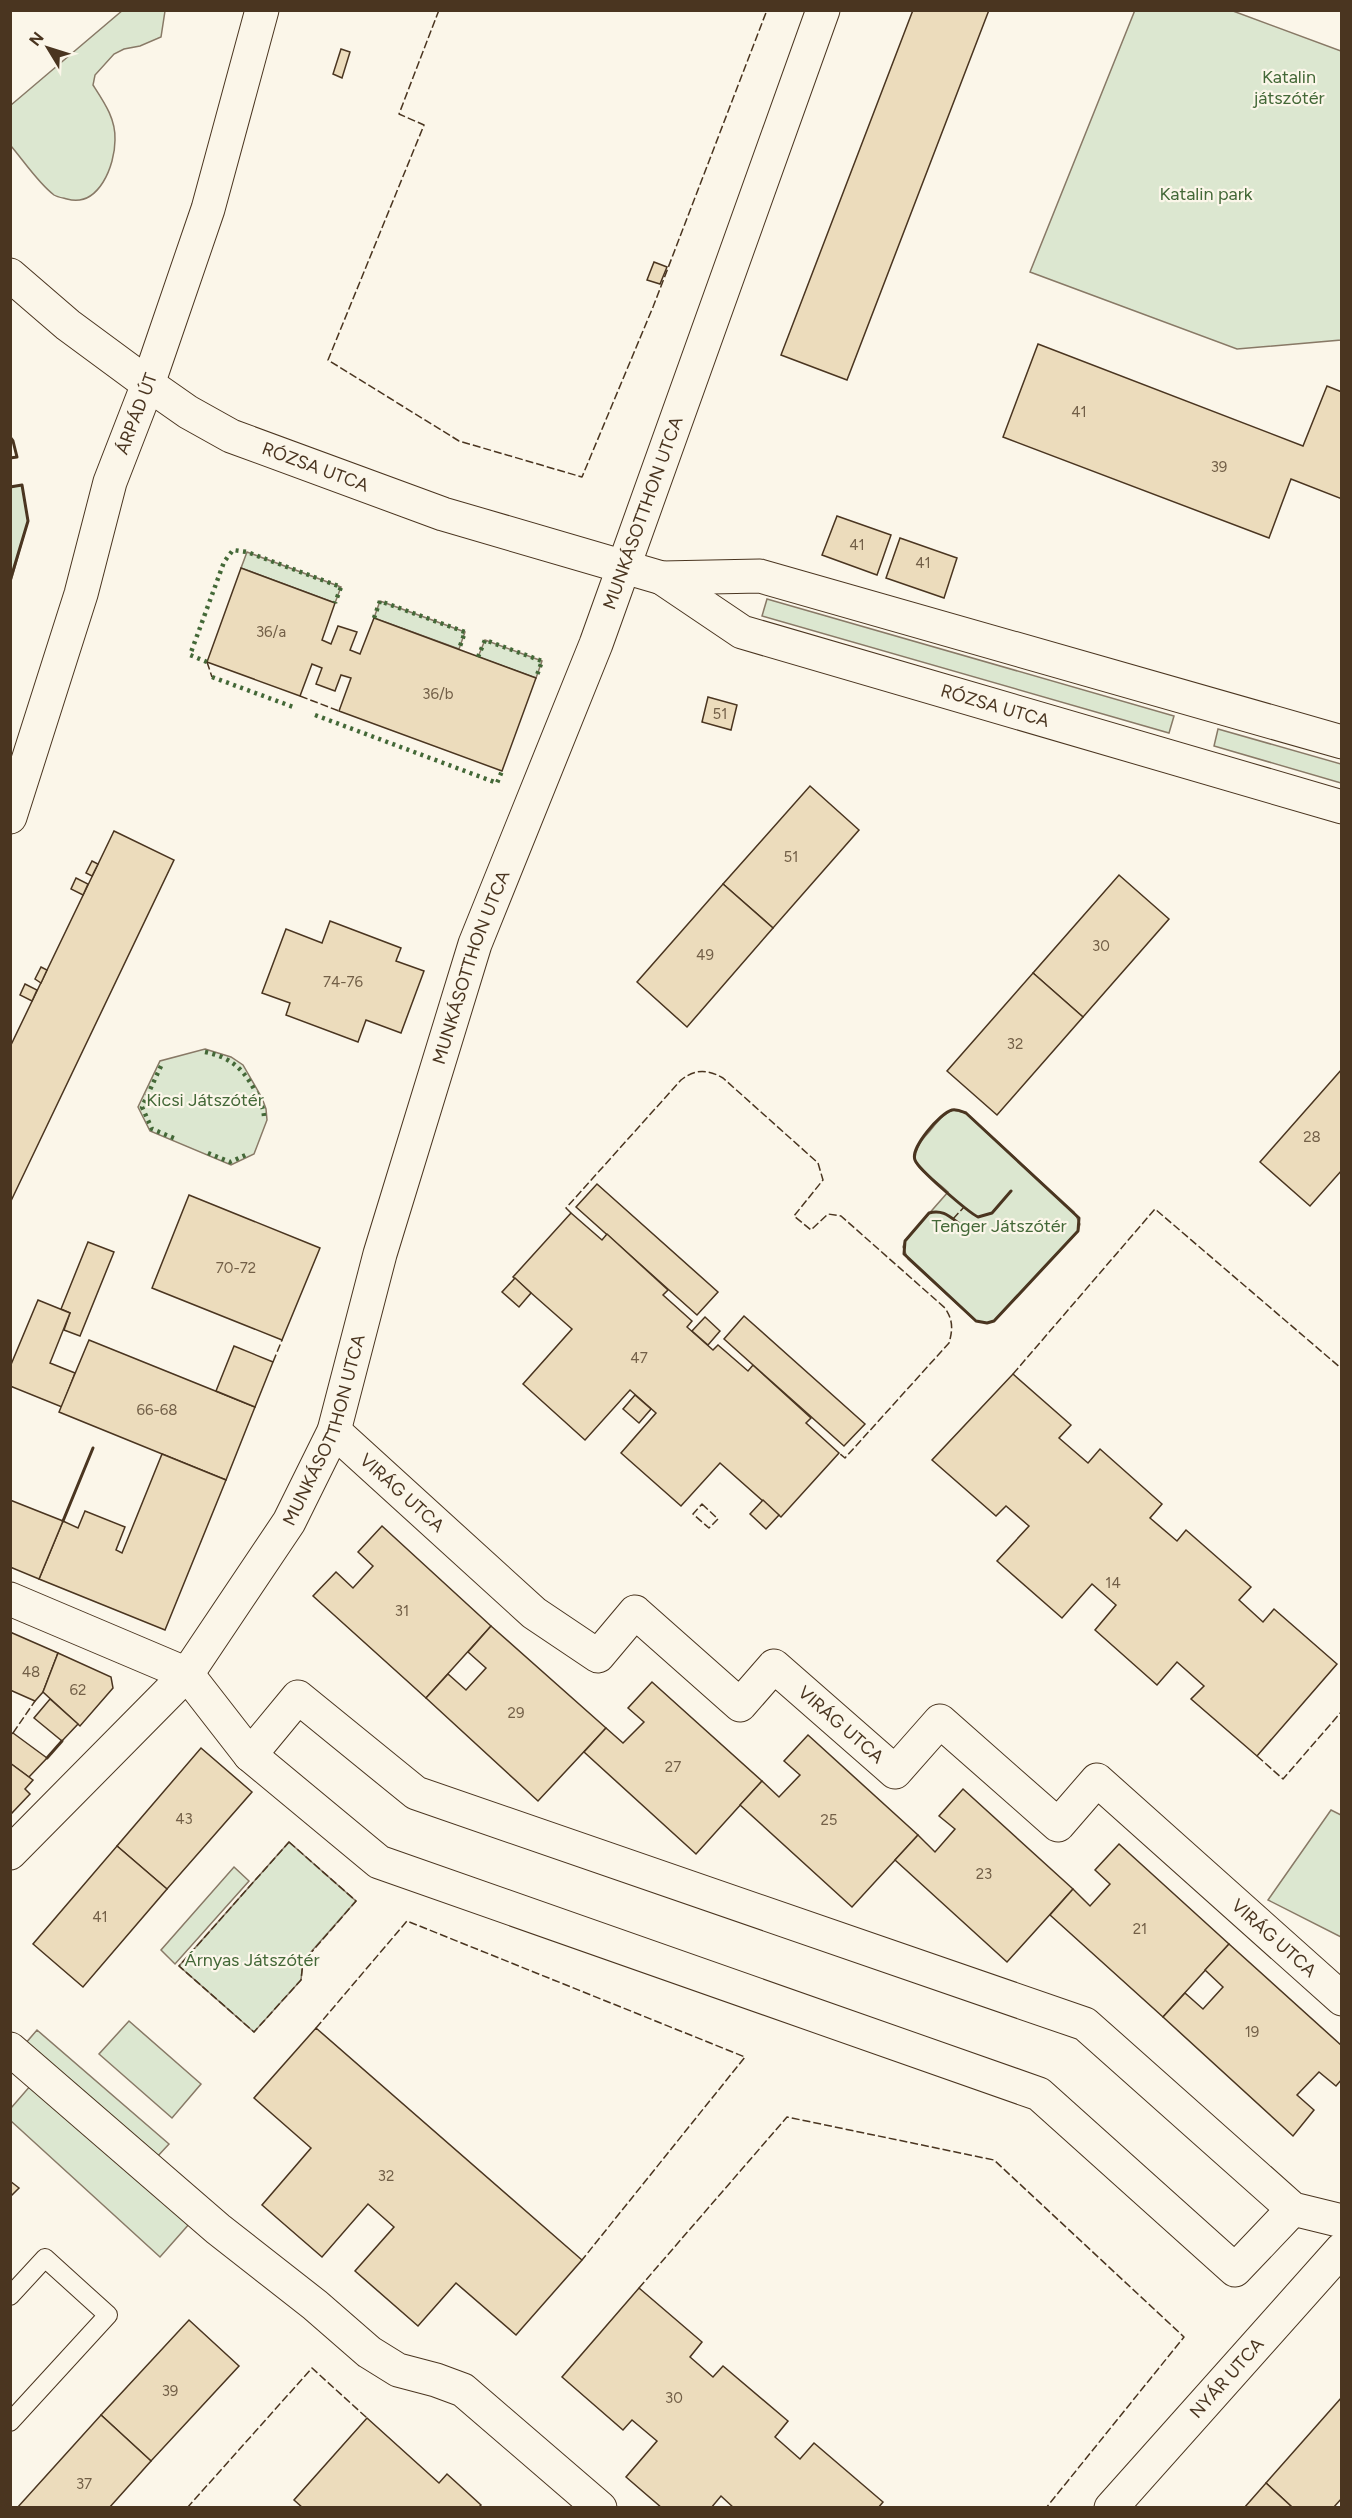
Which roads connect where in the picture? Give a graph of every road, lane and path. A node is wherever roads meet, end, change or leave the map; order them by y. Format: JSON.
{"nodes":[{"id":1,"x":262,"y":10,"type":"edge"},
{"id":2,"x":823,"y":10,"type":"edge"},
{"id":3,"x":10,"y":275,"type":"edge"},
{"id":4,"x":148,"y":384,"type":"junction"},
{"id":5,"x":622,"y":566,"type":"junction"},
{"id":6,"x":662,"y":578,"type":"junction"},
{"id":7,"x":1341,"y":742,"type":"edge"},
{"id":8,"x":1341,"y":807,"type":"edge"},
{"id":9,"x":10,"y":817,"type":"edge"},
{"id":10,"x":334,"y":1431,"type":"junction"},
{"id":11,"x":10,"y":1599,"type":"edge"},
{"id":12,"x":187,"y":1674,"type":"junction"},
{"id":13,"x":250,"y":1755,"type":"junction"},
{"id":14,"x":10,"y":1853,"type":"edge"},
{"id":15,"x":1341,"y":1999,"type":"edge"},
{"id":16,"x":10,"y":2049,"type":"edge"},
{"id":17,"x":1293,"y":2209,"type":"junction"},
{"id":18,"x":1341,"y":2221,"type":"edge"},
{"id":19,"x":1341,"y":2249,"type":"edge"},
{"id":20,"x":10,"y":2296,"type":"edge"},
{"id":21,"x":10,"y":2422,"type":"edge"},
{"id":22,"x":600,"y":2508,"type":"edge"},
{"id":23,"x":1111,"y":2508,"type":"edge"}],
"edges":[{"from":1,"to":4,"type":"street","name":"ÁRPÁD ÚT"},
{"from":2,"to":5,"type":"street","name":"MUNKÁSOTTHON UTCA"},
{"from":3,"to":4,"type":"street","name":"RÓZSA UTCA"},
{"from":4,"to":5,"type":"street","name":"RÓZSA UTCA"},
{"from":4,"to":9,"type":"street","name":"ÁRPÁD ÚT"},
{"from":5,"to":6,"type":"street","name":"RÓZSA UTCA"},
{"from":5,"to":10,"type":"street","name":"MUNKÁSOTTHON UTCA"},
{"from":6,"to":7,"type":"street","name":"RÓZSA UTCA"},
{"from":6,"to":8,"type":"street","name":"RÓZSA UTCA"},
{"from":10,"to":12,"type":"street","name":"MUNKÁSOTTHON UTCA"},
{"from":10,"to":15,"type":"street","name":"VIRÁG UTCA"},
{"from":11,"to":12,"type":"street"},
{"from":12,"to":13,"type":"street"},
{"from":12,"to":14,"type":"street","name":"MUNKÁSOTTHON UTCA"},
{"from":13,"to":17,"type":"street"},
{"from":13,"to":17,"type":"street"},
{"from":16,"to":22,"type":"street"},
{"from":17,"to":18,"type":"street"},
{"from":19,"to":23,"type":"street","name":"NYÁR UTCA"},
{"from":20,"to":21,"type":"lane"}]}
